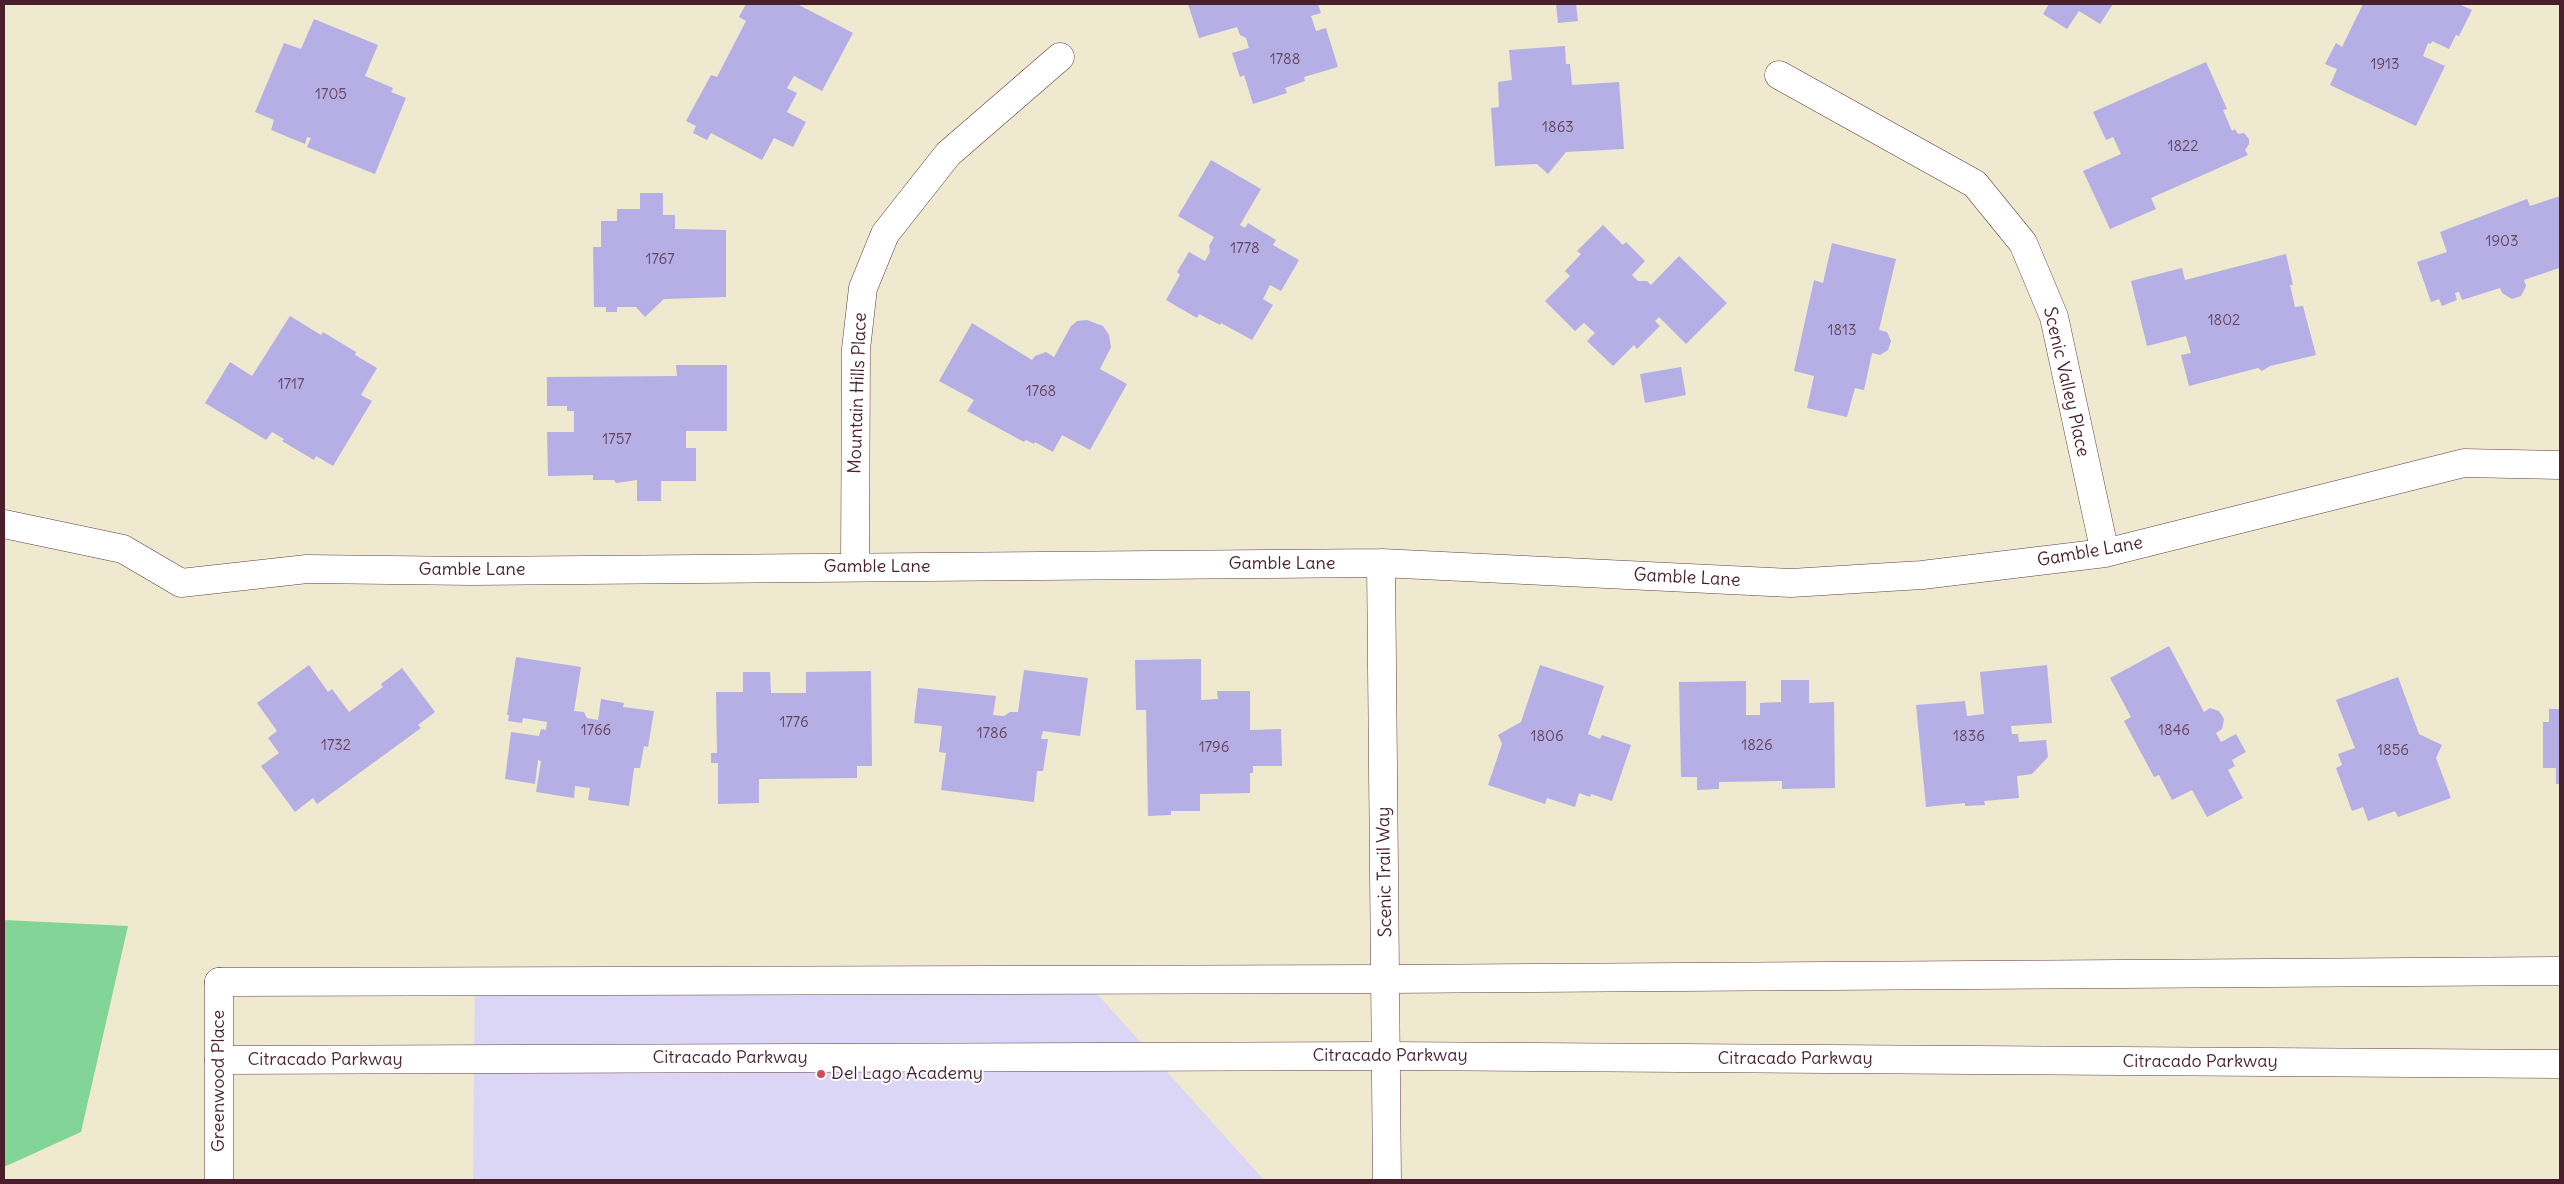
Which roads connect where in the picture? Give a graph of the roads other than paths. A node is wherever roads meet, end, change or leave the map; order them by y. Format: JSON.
{"nodes":[{"id":1,"x":1060,"y":57,"type":"dead end"},
{"id":2,"x":1779,"y":74,"type":"dead end"},
{"id":3,"x":2560,"y":466,"type":"edge"},
{"id":4,"x":4,"y":524,"type":"edge"},
{"id":5,"x":2105,"y":553,"type":"junction"},
{"id":6,"x":1381,"y":563,"type":"junction"},
{"id":7,"x":855,"y":567,"type":"junction"},
{"id":8,"x":2560,"y":971,"type":"edge"},
{"id":9,"x":1387,"y":979,"type":"junction"},
{"id":10,"x":1387,"y":1056,"type":"junction"},
{"id":11,"x":219,"y":1060,"type":"junction"},
{"id":12,"x":2560,"y":1064,"type":"edge"},
{"id":13,"x":219,"y":1180,"type":"edge"},
{"id":14,"x":1387,"y":1180,"type":"edge"}],
"edges":[{"from":1,"to":7,"type":"street","name":"Mountain Hills Place"},
{"from":2,"to":5,"type":"street","name":"Scenic Valley Place"},
{"from":3,"to":5,"type":"street","name":"Gamble Lane"},
{"from":4,"to":7,"type":"street","name":"Gamble Lane"},
{"from":5,"to":6,"type":"street","name":"Gamble Lane"},
{"from":6,"to":7,"type":"street","name":"Gamble Lane"},
{"from":6,"to":9,"type":"street","name":"Scenic Trail Way"},
{"from":8,"to":9,"type":"street"},
{"from":9,"to":10,"type":"street","name":"Scenic Trail Way"},
{"from":9,"to":11,"type":"street","name":"Greenwood Place"},
{"from":10,"to":11,"type":"street","name":"Citracado Parkway"},
{"from":10,"to":12,"type":"street","name":"Citracado Parkway"},
{"from":10,"to":14,"type":"street","name":"Scenic Trail Way"},
{"from":11,"to":13,"type":"street","name":"Greenwood Place"}]}
